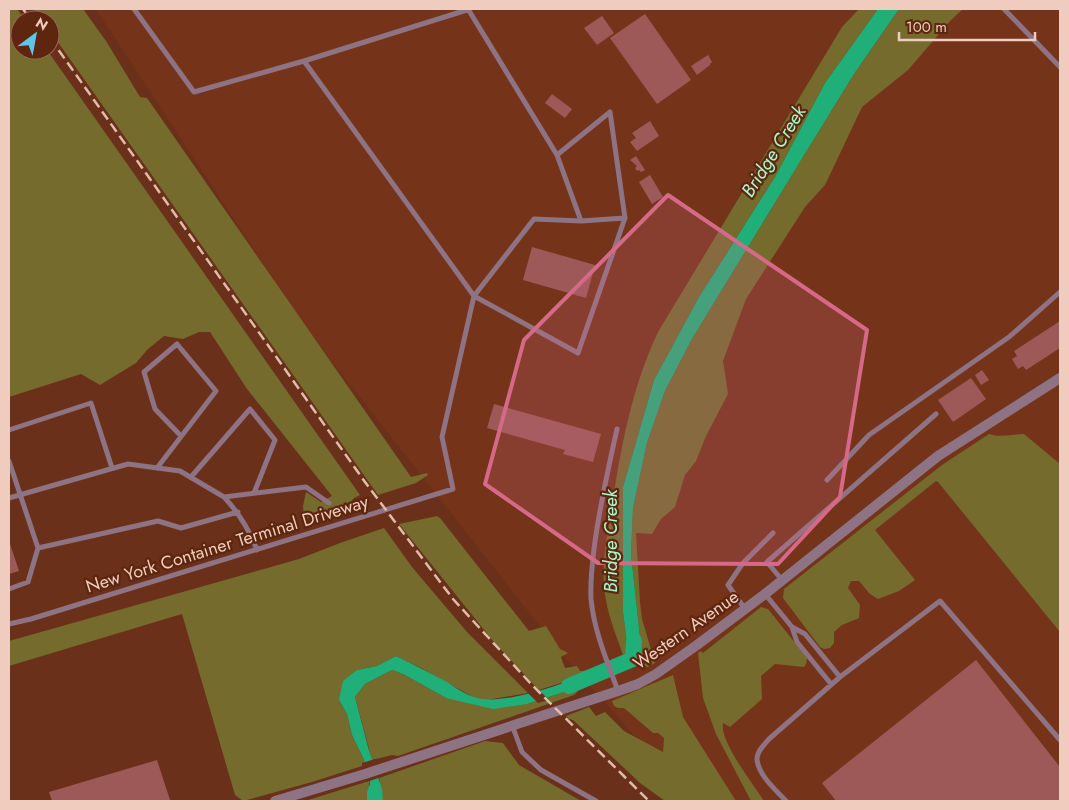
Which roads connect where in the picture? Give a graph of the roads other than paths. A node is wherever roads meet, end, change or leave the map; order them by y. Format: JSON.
{"nodes":[{"id":1,"x":134,"y":9,"type":"edge"},
{"id":2,"x":469,"y":9,"type":"edge"},
{"id":3,"x":1004,"y":9,"type":"edge"},
{"id":4,"x":304,"y":61,"type":"junction"},
{"id":5,"x":1060,"y":67,"type":"edge"},
{"id":6,"x":557,"y":156,"type":"junction"},
{"id":7,"x":625,"y":218,"type":"junction"},
{"id":8,"x":581,"y":221,"type":"junction"},
{"id":9,"x":1060,"y":292,"type":"edge"},
{"id":10,"x":474,"y":296,"type":"junction"},
{"id":11,"x":1060,"y":378,"type":"edge"},
{"id":12,"x":936,"y":414,"type":"dead end"},
{"id":13,"x":617,"y":429,"type":"dead end"},
{"id":14,"x":9,"y":430,"type":"edge"},
{"id":15,"x":181,"y":436,"type":"junction"},
{"id":16,"x":9,"y":462,"type":"edge"},
{"id":17,"x":112,"y":468,"type":"junction"},
{"id":18,"x":157,"y":468,"type":"junction"},
{"id":19,"x":191,"y":477,"type":"junction"},
{"id":20,"x":827,"y":480,"type":"dead end"},
{"id":21,"x":254,"y":493,"type":"junction"},
{"id":22,"x":20,"y":495,"type":"junction"},
{"id":23,"x":224,"y":497,"type":"junction"},
{"id":24,"x":9,"y":498,"type":"edge"},
{"id":25,"x":329,"y":503,"type":"dead end"},
{"id":26,"x":238,"y":512,"type":"junction"},
{"id":27,"x":773,"y":533,"type":"dead end"},
{"id":28,"x":38,"y":548,"type":"junction"},
{"id":29,"x":257,"y":550,"type":"junction"},
{"id":30,"x":782,"y":580,"type":"junction"},
{"id":31,"x":9,"y":589,"type":"edge"},
{"id":32,"x":765,"y":594,"type":"junction"},
{"id":33,"x":745,"y":609,"type":"junction"},
{"id":34,"x":9,"y":624,"type":"edge"},
{"id":35,"x":792,"y":627,"type":"junction"},
{"id":36,"x":840,"y":677,"type":"junction"},
{"id":37,"x":832,"y":684,"type":"junction"},
{"id":38,"x":618,"y":691,"type":"junction"},
{"id":39,"x":512,"y":725,"type":"junction"},
{"id":40,"x":1060,"y":740,"type":"edge"},
{"id":41,"x":275,"y":801,"type":"edge"},
{"id":42,"x":596,"y":801,"type":"edge"},
{"id":43,"x":786,"y":801,"type":"edge"}],
"edges":[{"from":1,"to":4,"type":"lane"},
{"from":2,"to":4,"type":"lane"},
{"from":2,"to":6,"type":"lane"},
{"from":3,"to":5,"type":"lane"},
{"from":4,"to":10,"type":"lane"},
{"from":6,"to":7,"type":"lane"},
{"from":6,"to":8,"type":"lane"},
{"from":7,"to":8,"type":"lane"},
{"from":7,"to":10,"type":"lane"},
{"from":8,"to":10,"type":"lane"},
{"from":9,"to":20,"type":"lane"},
{"from":10,"to":29,"type":"lane","name":"New York Container Terminal Driveway"},
{"from":11,"to":30,"type":"street","name":"Western Avenue"},
{"from":12,"to":30,"type":"lane"},
{"from":13,"to":38,"type":"lane"},
{"from":14,"to":17,"type":"lane"},
{"from":15,"to":15,"type":"lane"},
{"from":15,"to":18,"type":"lane"},
{"from":16,"to":22,"type":"lane"},
{"from":17,"to":18,"type":"lane"},
{"from":17,"to":22,"type":"lane"},
{"from":18,"to":19,"type":"lane"},
{"from":19,"to":21,"type":"lane"},
{"from":19,"to":23,"type":"lane"},
{"from":21,"to":23,"type":"lane"},
{"from":21,"to":25,"type":"lane"},
{"from":22,"to":24,"type":"lane"},
{"from":22,"to":28,"type":"lane"},
{"from":23,"to":26,"type":"lane"},
{"from":26,"to":28,"type":"lane"},
{"from":26,"to":29,"type":"lane"},
{"from":27,"to":33,"type":"lane"},
{"from":28,"to":31,"type":"lane"},
{"from":29,"to":34,"type":"lane","name":"New York Container Terminal Driveway"},
{"from":30,"to":32,"type":"street","name":"Western Avenue"},
{"from":32,"to":33,"type":"street","name":"Western Avenue"},
{"from":32,"to":35,"type":"lane"},
{"from":33,"to":38,"type":"street","name":"Western Avenue"},
{"from":35,"to":36,"type":"lane"},
{"from":35,"to":37,"type":"lane"},
{"from":36,"to":37,"type":"lane"},
{"from":36,"to":40,"type":"lane"},
{"from":37,"to":43,"type":"lane"},
{"from":38,"to":39,"type":"street","name":"Western Avenue"},
{"from":39,"to":41,"type":"street","name":"Western Avenue"},
{"from":39,"to":42,"type":"lane"}]}
